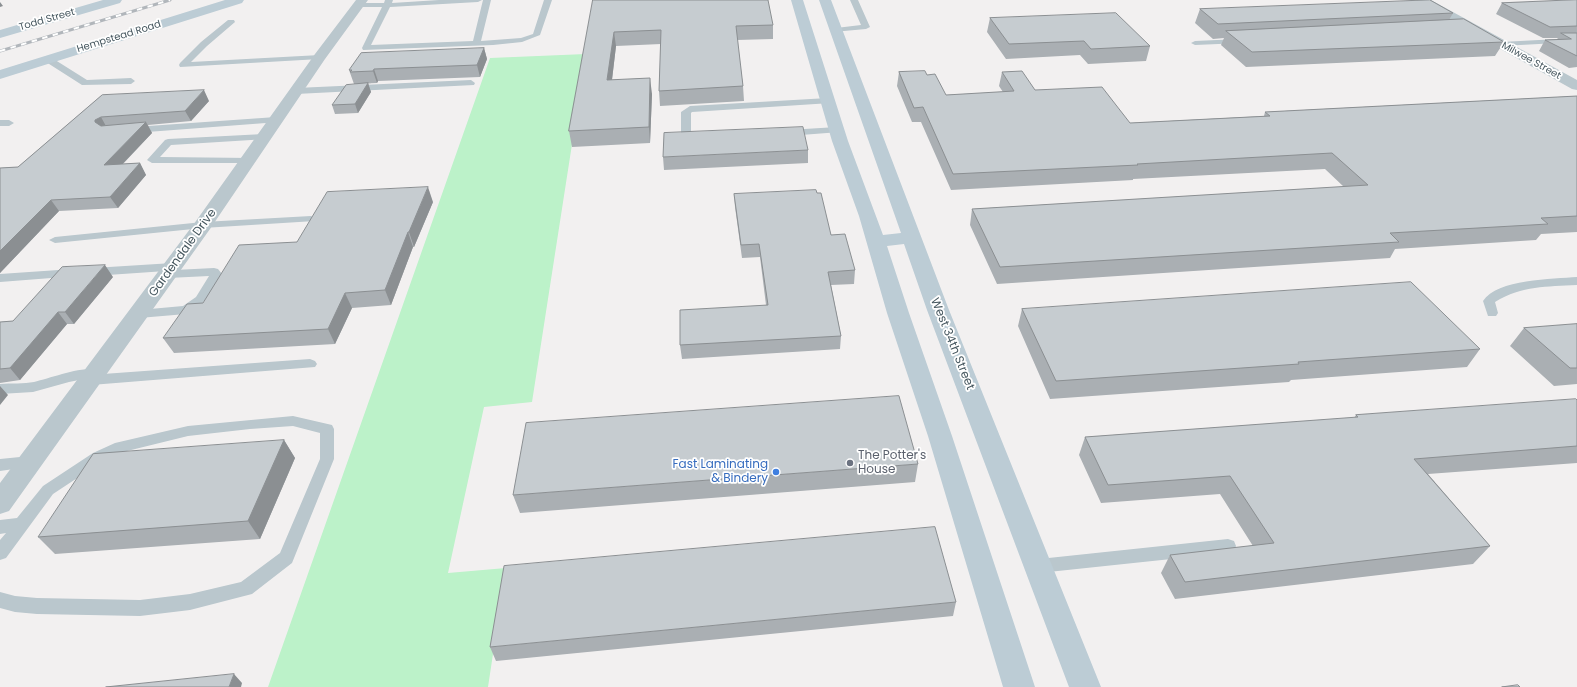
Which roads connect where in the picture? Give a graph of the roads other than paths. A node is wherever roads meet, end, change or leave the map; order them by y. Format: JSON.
{"nodes":[{"id":1,"x":116,"y":0,"type":"edge"},
{"id":2,"x":238,"y":0,"type":"edge"},
{"id":3,"x":478,"y":0,"type":"edge"},
{"id":4,"x":487,"y":0,"type":"edge"},
{"id":5,"x":548,"y":0,"type":"edge"},
{"id":6,"x":797,"y":0,"type":"edge"},
{"id":7,"x":825,"y":0,"type":"edge"},
{"id":8,"x":854,"y":0,"type":"edge"},
{"id":9,"x":1422,"y":0,"type":"edge"},
{"id":10,"x":388,"y":2,"type":"edge"},
{"id":11,"x":360,"y":3,"type":"edge"},
{"id":12,"x":231,"y":22,"type":"dead end"},
{"id":13,"x":805,"y":24,"type":"junction"},
{"id":14,"x":835,"y":27,"type":"junction"},
{"id":15,"x":1474,"y":29,"type":"junction"},
{"id":16,"x":1460,"y":30,"type":"edge"},
{"id":17,"x":0,"y":34,"type":"edge"},
{"id":18,"x":1250,"y":40,"type":"edge"},
{"id":19,"x":1577,"y":40,"type":"edge"},
{"id":20,"x":1195,"y":43,"type":"dead end"},
{"id":21,"x":476,"y":44,"type":"junction"},
{"id":22,"x":1501,"y":44,"type":"junction"},
{"id":23,"x":320,"y":57,"type":"junction"},
{"id":24,"x":49,"y":60,"type":"junction"},
{"id":25,"x":0,"y":75,"type":"edge"},
{"id":26,"x":131,"y":81,"type":"dead end"},
{"id":27,"x":470,"y":83,"type":"dead end"},
{"id":28,"x":1577,"y":86,"type":"edge"},
{"id":29,"x":296,"y":91,"type":"junction"},
{"id":30,"x":828,"y":102,"type":"junction"},
{"id":31,"x":276,"y":120,"type":"junction"},
{"id":32,"x":836,"y":130,"type":"junction"},
{"id":33,"x":122,"y":131,"type":"edge"},
{"id":34,"x":782,"y":133,"type":"edge"},
{"id":35,"x":713,"y":136,"type":"edge"},
{"id":36,"x":264,"y":137,"type":"junction"},
{"id":37,"x":248,"y":160,"type":"junction"},
{"id":38,"x":311,"y":219,"type":"edge"},
{"id":39,"x":203,"y":225,"type":"junction"},
{"id":40,"x":912,"y":238,"type":"junction"},
{"id":41,"x":55,"y":240,"type":"dead end"},
{"id":42,"x":875,"y":241,"type":"junction"},
{"id":43,"x":170,"y":270,"type":"junction"},
{"id":44,"x":0,"y":278,"type":"edge"},
{"id":45,"x":1577,"y":281,"type":"edge"},
{"id":46,"x":1492,"y":313,"type":"dead end"},
{"id":47,"x":139,"y":314,"type":"junction"},
{"id":48,"x":310,"y":364,"type":"dead end"},
{"id":49,"x":94,"y":376,"type":"junction"},
{"id":50,"x":0,"y":389,"type":"edge"},
{"id":51,"x":30,"y":462,"type":"junction"},
{"id":52,"x":0,"y":465,"type":"edge"},
{"id":53,"x":0,"y":503,"type":"edge"},
{"id":54,"x":22,"y":524,"type":"junction"},
{"id":55,"x":0,"y":527,"type":"edge"},
{"id":56,"x":1228,"y":546,"type":"dead end"},
{"id":57,"x":0,"y":553,"type":"edge"},
{"id":58,"x":1039,"y":566,"type":"junction"},
{"id":59,"x":0,"y":600,"type":"edge"},
{"id":60,"x":1019,"y":687,"type":"edge"},
{"id":61,"x":1085,"y":687,"type":"edge"}],
"edges":[{"from":1,"to":17,"type":"main road","name":"Todd Street"},
{"from":2,"to":24,"type":"main road","name":"Hempstead Road"},
{"from":3,"to":10,"type":"lane"},
{"from":4,"to":21,"type":"lane"},
{"from":5,"to":21,"type":"lane"},
{"from":6,"to":13,"type":"main road"},
{"from":7,"to":14,"type":"main road","name":"West 34th Street"},
{"from":8,"to":14,"type":"lane"},
{"from":9,"to":15,"type":"street","name":"Milwee Street"},
{"from":10,"to":11,"type":"lane"},
{"from":10,"to":21,"type":"lane"},
{"from":11,"to":23,"type":"street","name":"Gardendale Drive"},
{"from":12,"to":23,"type":"lane"},
{"from":13,"to":14,"type":"main road"},
{"from":13,"to":30,"type":"main road"},
{"from":14,"to":40,"type":"main road","name":"West 34th Street"},
{"from":15,"to":16,"type":"lane"},
{"from":15,"to":22,"type":"street","name":"Milwee Street"},
{"from":18,"to":20,"type":"lane"},
{"from":19,"to":22,"type":"lane"},
{"from":22,"to":28,"type":"street","name":"Milwee Street"},
{"from":23,"to":29,"type":"street","name":"Gardendale Drive"},
{"from":24,"to":25,"type":"main road","name":"Hempstead Road"},
{"from":24,"to":26,"type":"lane"},
{"from":27,"to":29,"type":"lane"},
{"from":29,"to":31,"type":"street","name":"Gardendale Drive"},
{"from":30,"to":32,"type":"main road"},
{"from":30,"to":35,"type":"lane"},
{"from":31,"to":33,"type":"lane"},
{"from":31,"to":36,"type":"street","name":"Gardendale Drive"},
{"from":32,"to":34,"type":"lane"},
{"from":32,"to":42,"type":"main road"},
{"from":36,"to":37,"type":"street","name":"Gardendale Drive"},
{"from":36,"to":37,"type":"lane"},
{"from":37,"to":39,"type":"street","name":"Gardendale Drive"},
{"from":38,"to":39,"type":"lane"},
{"from":39,"to":41,"type":"lane"},
{"from":39,"to":43,"type":"street","name":"Gardendale Drive"},
{"from":40,"to":42,"type":"main road"},
{"from":40,"to":58,"type":"main road","name":"West 34th Street"},
{"from":42,"to":60,"type":"main road"},
{"from":43,"to":44,"type":"lane"},
{"from":43,"to":47,"type":"street","name":"Gardendale Drive"},
{"from":43,"to":47,"type":"lane"},
{"from":45,"to":46,"type":"lane"},
{"from":47,"to":49,"type":"street","name":"Gardendale Drive"},
{"from":48,"to":49,"type":"lane"},
{"from":49,"to":50,"type":"lane"},
{"from":49,"to":51,"type":"street","name":"Gardendale Drive"},
{"from":51,"to":52,"type":"lane"},
{"from":51,"to":53,"type":"street","name":"Gardendale Drive"},
{"from":54,"to":55,"type":"lane"},
{"from":54,"to":57,"type":"lane"},
{"from":54,"to":59,"type":"lane"},
{"from":56,"to":58,"type":"lane"},
{"from":58,"to":61,"type":"main road","name":"West 34th Street"}]}
